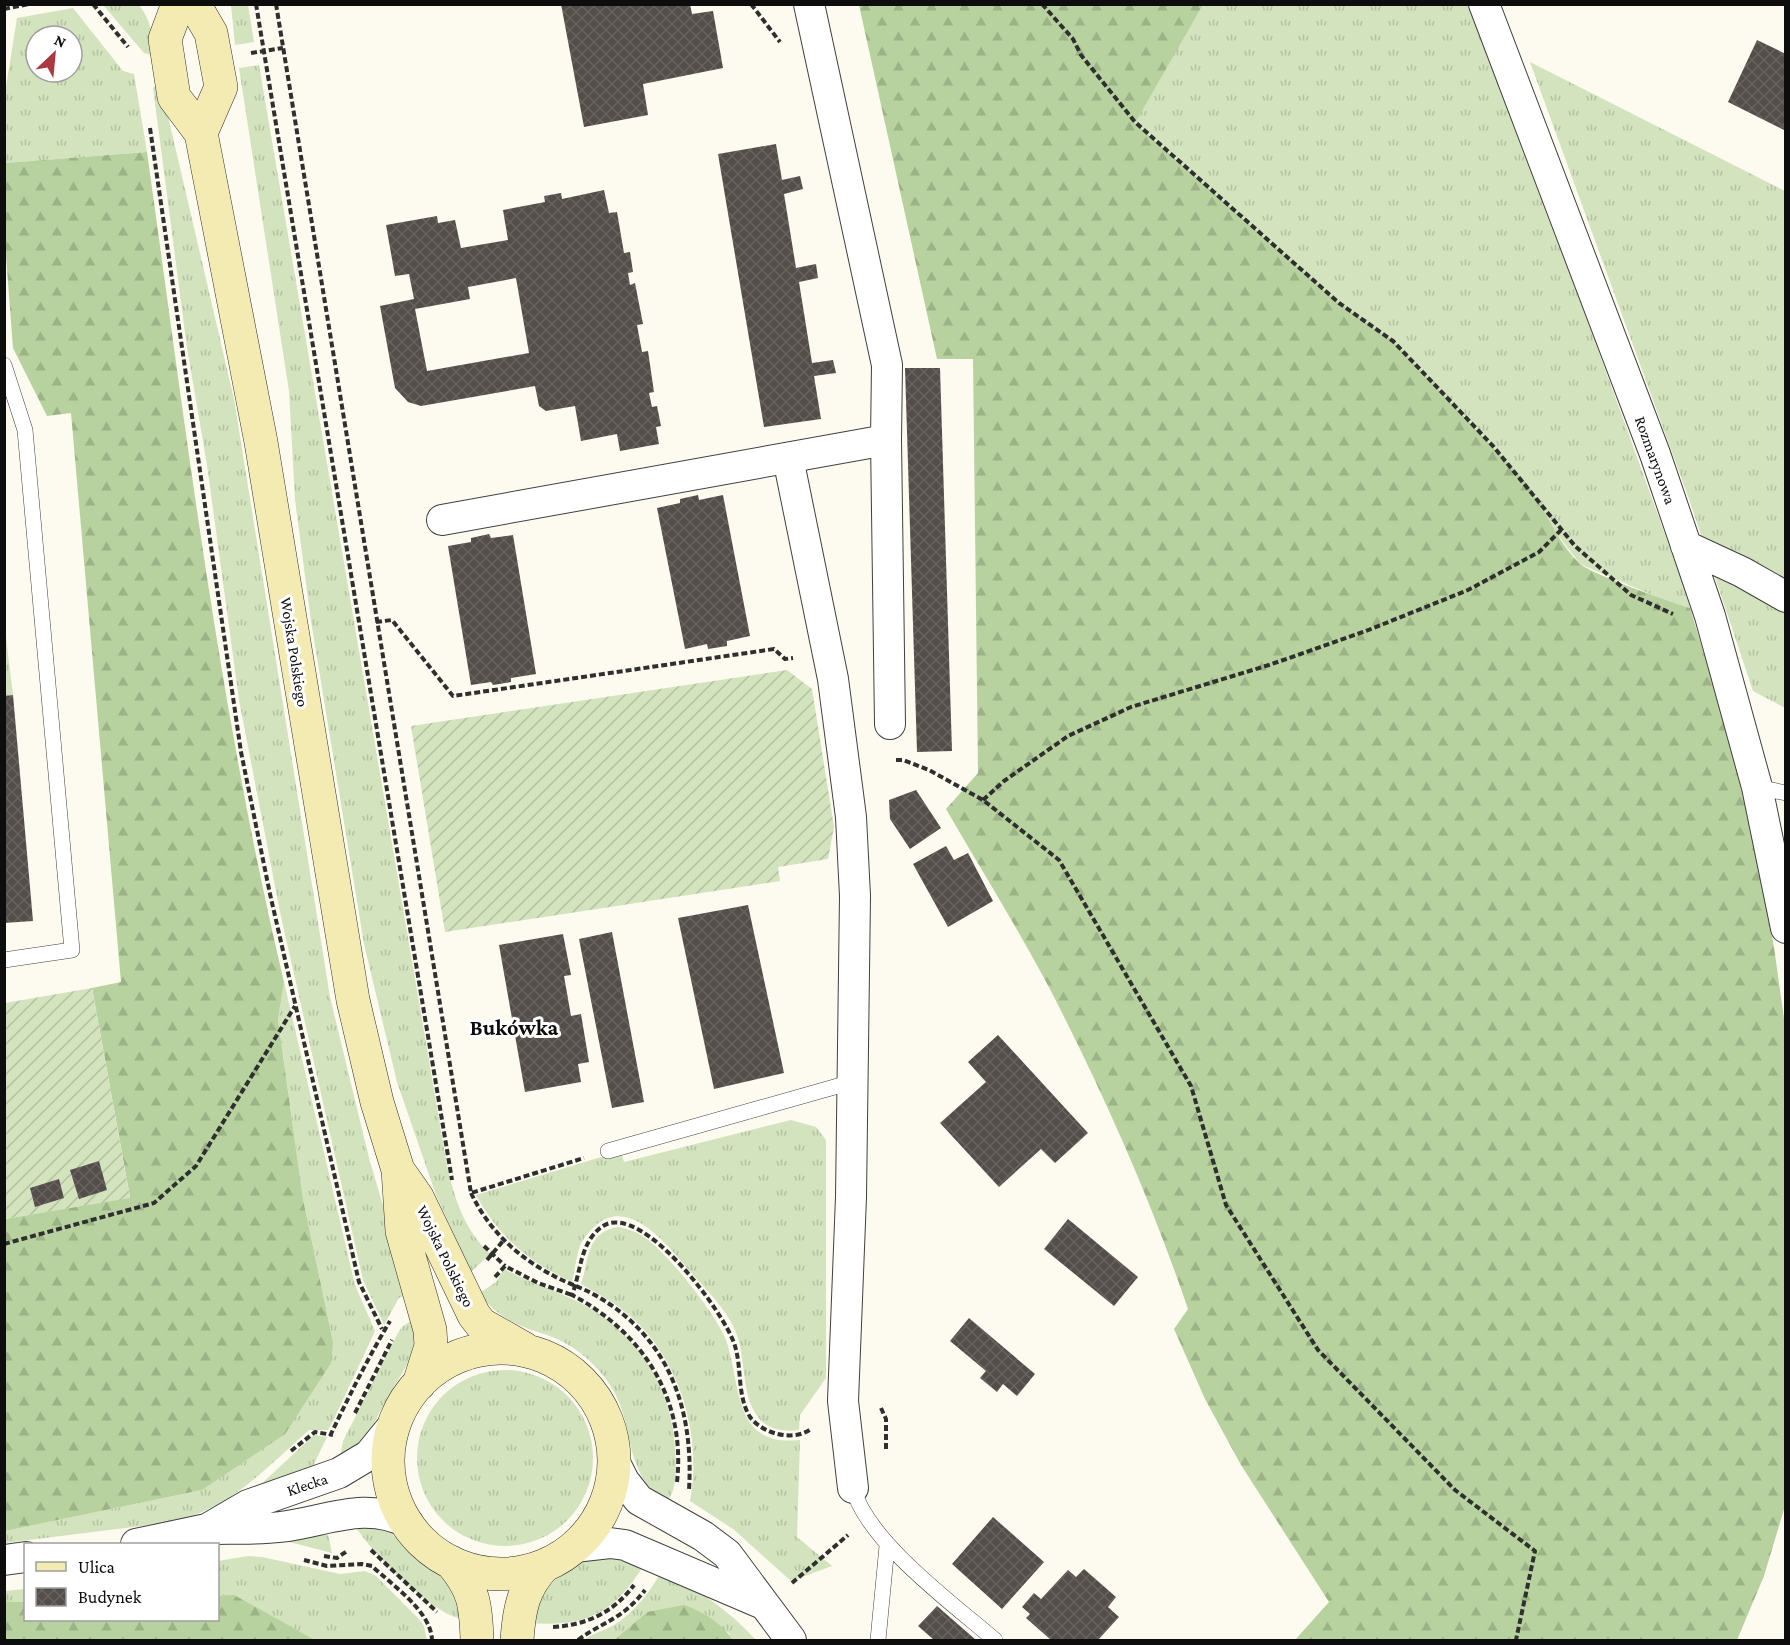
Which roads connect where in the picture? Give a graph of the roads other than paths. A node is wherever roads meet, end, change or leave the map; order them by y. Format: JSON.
{"nodes":[{"id":1,"x":178,"y":4,"type":"edge"},
{"id":2,"x":194,"y":4,"type":"edge"},
{"id":3,"x":810,"y":4,"type":"edge"},
{"id":4,"x":1484,"y":4,"type":"edge"},
{"id":5,"x":201,"y":133,"type":"junction"},
{"id":6,"x":4,"y":365,"type":"edge"},
{"id":7,"x":886,"y":441,"type":"junction"},
{"id":8,"x":788,"y":458,"type":"junction"},
{"id":9,"x":442,"y":520,"type":"dead end"},
{"id":10,"x":1686,"y":546,"type":"junction"},
{"id":11,"x":1785,"y":597,"type":"edge"},
{"id":12,"x":890,"y":724,"type":"dead end"},
{"id":13,"x":1771,"y":790,"type":"edge"},
{"id":14,"x":1785,"y":928,"type":"edge"},
{"id":15,"x":4,"y":960,"type":"edge"},
{"id":16,"x":852,"y":1082,"type":"junction"},
{"id":17,"x":608,"y":1151,"type":"road end"},
{"id":18,"x":398,"y":1170,"type":"junction"},
{"id":19,"x":532,"y":1353,"type":"junction"},
{"id":20,"x":419,"y":1384,"type":"junction"},
{"id":21,"x":394,"y":1424,"type":"junction"},
{"id":22,"x":614,"y":1461,"type":"junction"},
{"id":23,"x":853,"y":1488,"type":"joint"},
{"id":24,"x":408,"y":1523,"type":"junction"},
{"id":25,"x":207,"y":1529,"type":"junction"},
{"id":26,"x":145,"y":1543,"type":"edge"},
{"id":27,"x":887,"y":1546,"type":"junction"},
{"id":28,"x":574,"y":1547,"type":"junction"},
{"id":29,"x":24,"y":1557,"type":"edge"},
{"id":30,"x":4,"y":1560,"type":"edge"},
{"id":31,"x":450,"y":1562,"type":"junction"},
{"id":32,"x":545,"y":1565,"type":"junction"},
{"id":33,"x":763,"y":1604,"type":"junction"},
{"id":34,"x":477,"y":1641,"type":"edge"},
{"id":35,"x":517,"y":1641,"type":"edge"},
{"id":36,"x":791,"y":1641,"type":"edge"},
{"id":37,"x":878,"y":1641,"type":"edge"},
{"id":38,"x":995,"y":1641,"type":"edge"}],
"edges":[{"from":1,"to":5,"type":"main road","name":"Wojska Polskiego"},
{"from":2,"to":5,"type":"main road"},
{"from":3,"to":7,"type":"street"},
{"from":4,"to":10,"type":"street","name":"Rozmarynowa"},
{"from":5,"to":18,"type":"main road","name":"Wojska Polskiego"},
{"from":6,"to":15,"type":"lane"},
{"from":7,"to":8,"type":"street"},
{"from":7,"to":12,"type":"street"},
{"from":8,"to":9,"type":"street"},
{"from":8,"to":16,"type":"street"},
{"from":10,"to":11,"type":"street"},
{"from":10,"to":13,"type":"street","name":"Rozmarynowa"},
{"from":13,"to":14,"type":"street","name":"Rozmarynowa"},
{"from":16,"to":17,"type":"lane"},
{"from":16,"to":23,"type":"street"},
{"from":18,"to":19,"type":"main road","name":"Wojska Polskiego"},
{"from":18,"to":20,"type":"main road","name":"Wojska Polskiego"},
{"from":19,"to":20,"type":"main road"},
{"from":19,"to":22,"type":"main road","name":"Wojska Polskiego"},
{"from":20,"to":21,"type":"main road"},
{"from":21,"to":24,"type":"main road"},
{"from":21,"to":25,"type":"street","name":"Klecka"},
{"from":22,"to":28,"type":"main road","name":"Wojska Polskiego"},
{"from":22,"to":33,"type":"street"},
{"from":23,"to":27,"type":"lane"},
{"from":24,"to":25,"type":"street","name":"Klecka"},
{"from":24,"to":31,"type":"main road"},
{"from":25,"to":26,"type":"street","name":"Klecka"},
{"from":27,"to":37,"type":"lane"},
{"from":27,"to":38,"type":"lane"},
{"from":28,"to":32,"type":"main road","name":"Wojska Polskiego"},
{"from":28,"to":33,"type":"street"},
{"from":29,"to":30,"type":"street"},
{"from":31,"to":32,"type":"main road"},
{"from":31,"to":34,"type":"main road"},
{"from":32,"to":35,"type":"main road"},
{"from":33,"to":36,"type":"street"}]}
